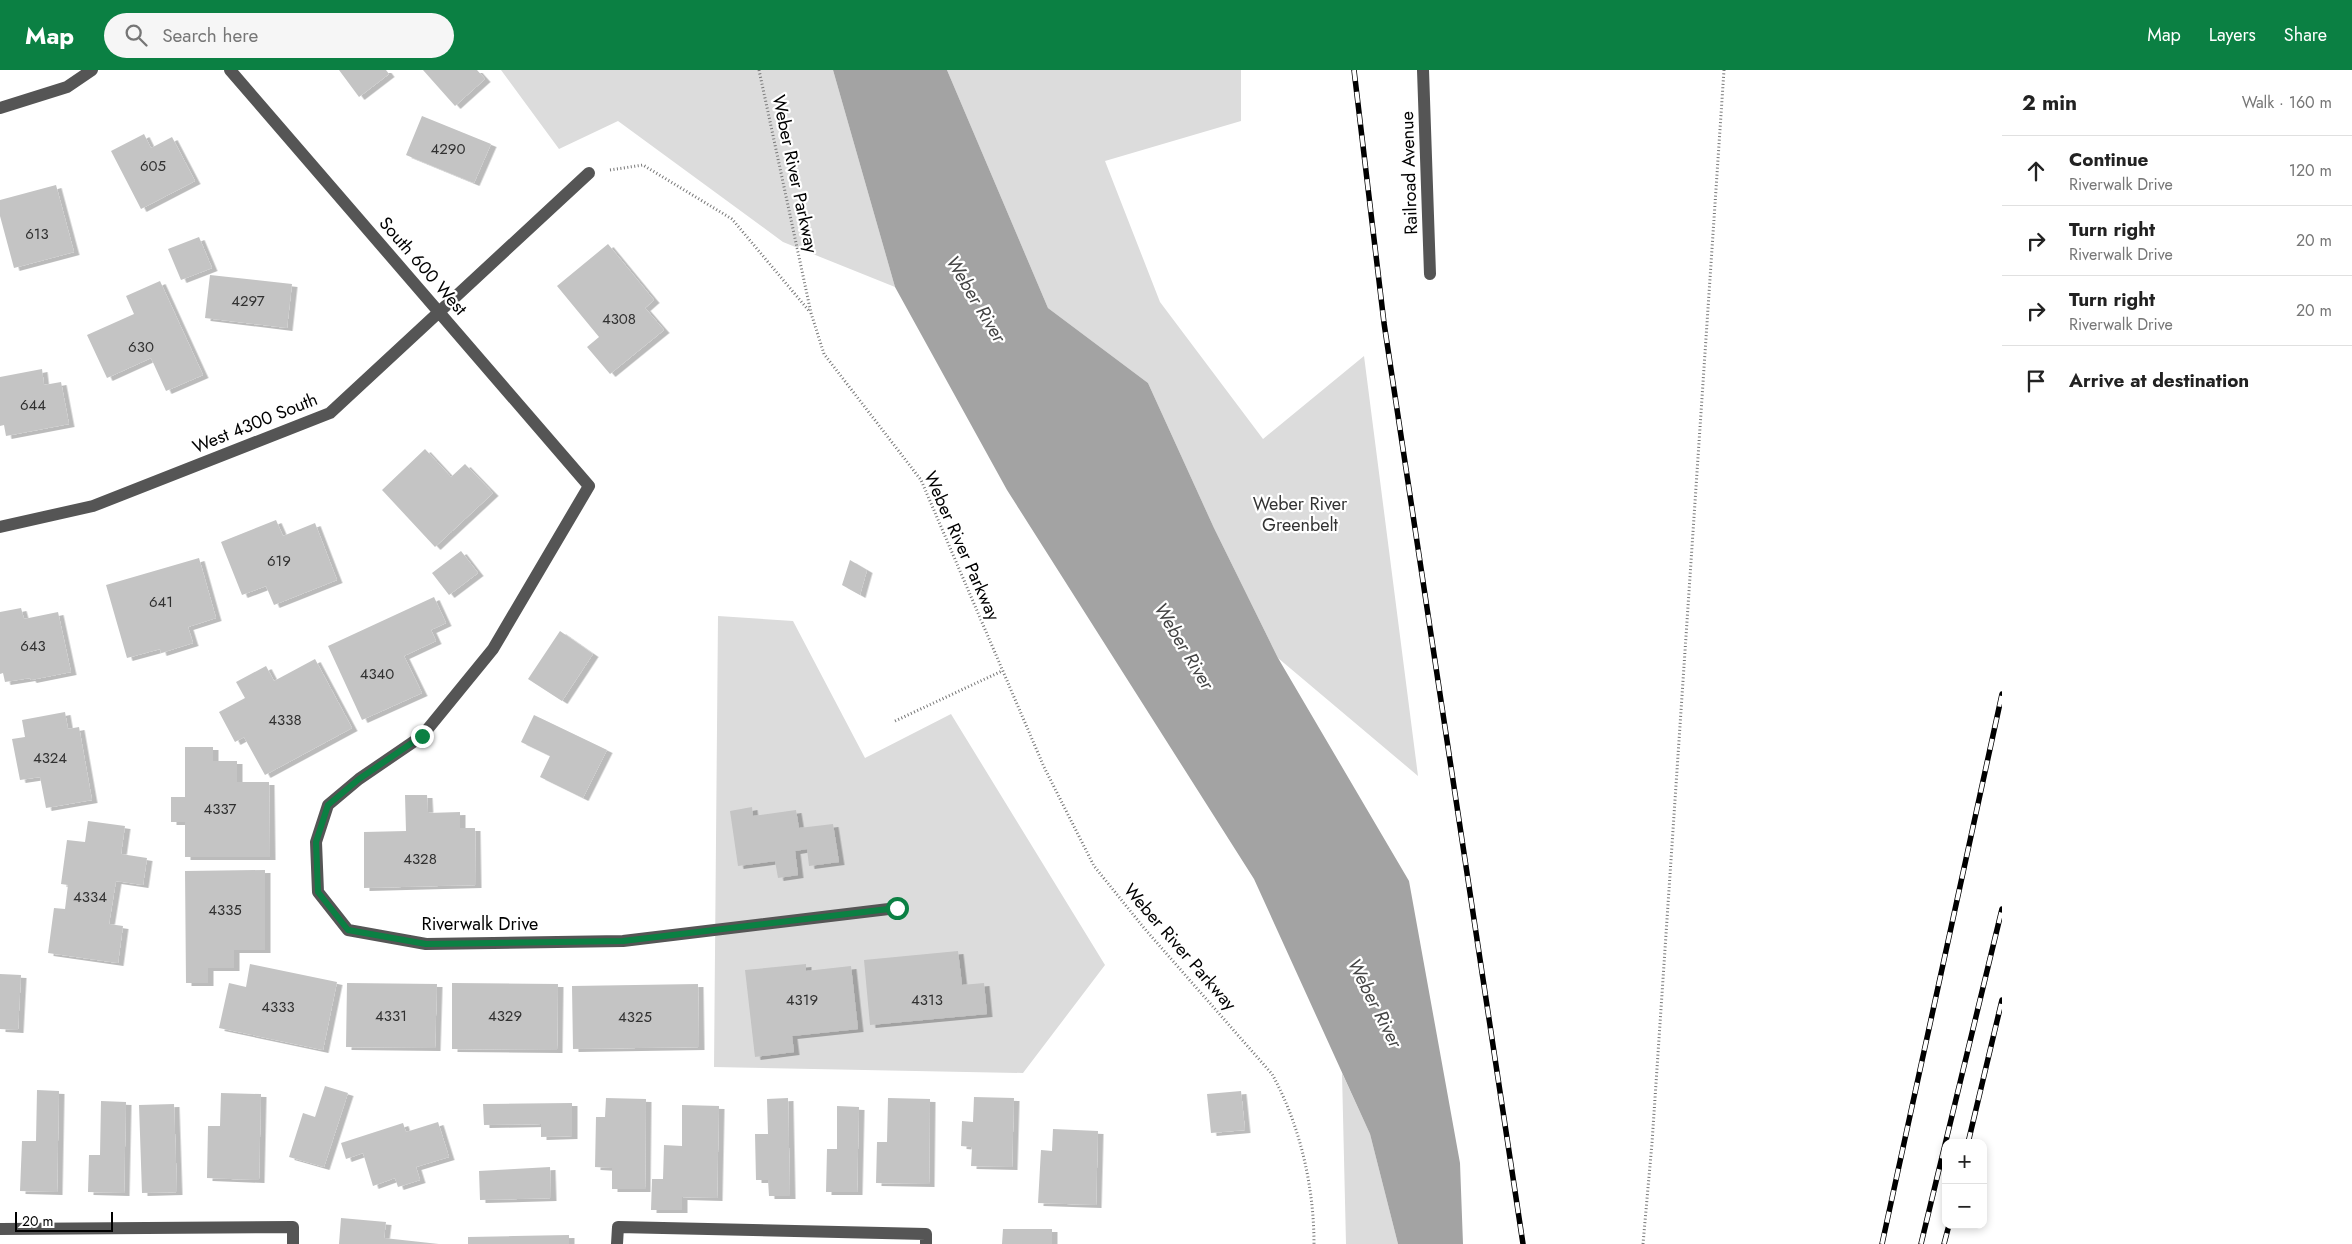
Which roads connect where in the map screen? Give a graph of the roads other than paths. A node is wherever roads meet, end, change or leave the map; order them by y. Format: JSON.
{"nodes":[{"id":1,"x":92,"y":70,"type":"edge"},
{"id":2,"x":230,"y":70,"type":"edge"},
{"id":3,"x":1423,"y":70,"type":"edge"},
{"id":4,"x":0,"y":108,"type":"edge"},
{"id":5,"x":589,"y":173,"type":"road end"},
{"id":6,"x":1430,"y":274,"type":"dead end"},
{"id":7,"x":439,"y":311,"type":"junction"},
{"id":8,"x":589,"y":486,"type":"joint"},
{"id":9,"x":0,"y":527,"type":"edge"},
{"id":10,"x":897,"y":908,"type":"dead end"},
{"id":11,"x":0,"y":1229,"type":"edge"},
{"id":12,"x":293,"y":1244,"type":"edge"},
{"id":13,"x":617,"y":1244,"type":"edge"},
{"id":14,"x":926,"y":1244,"type":"edge"}],
"edges":[{"from":1,"to":4,"type":"street"},
{"from":2,"to":7,"type":"street","name":"South 600 West"},
{"from":3,"to":6,"type":"street","name":"Railroad Avenue"},
{"from":5,"to":7,"type":"street","name":"West 4300 South"},
{"from":7,"to":8,"type":"street","name":"South 600 West"},
{"from":7,"to":9,"type":"street","name":"West 4300 South"},
{"from":8,"to":10,"type":"street","name":"Riverwalk Drive"},
{"from":11,"to":12,"type":"street"},
{"from":13,"to":14,"type":"street"}]}
